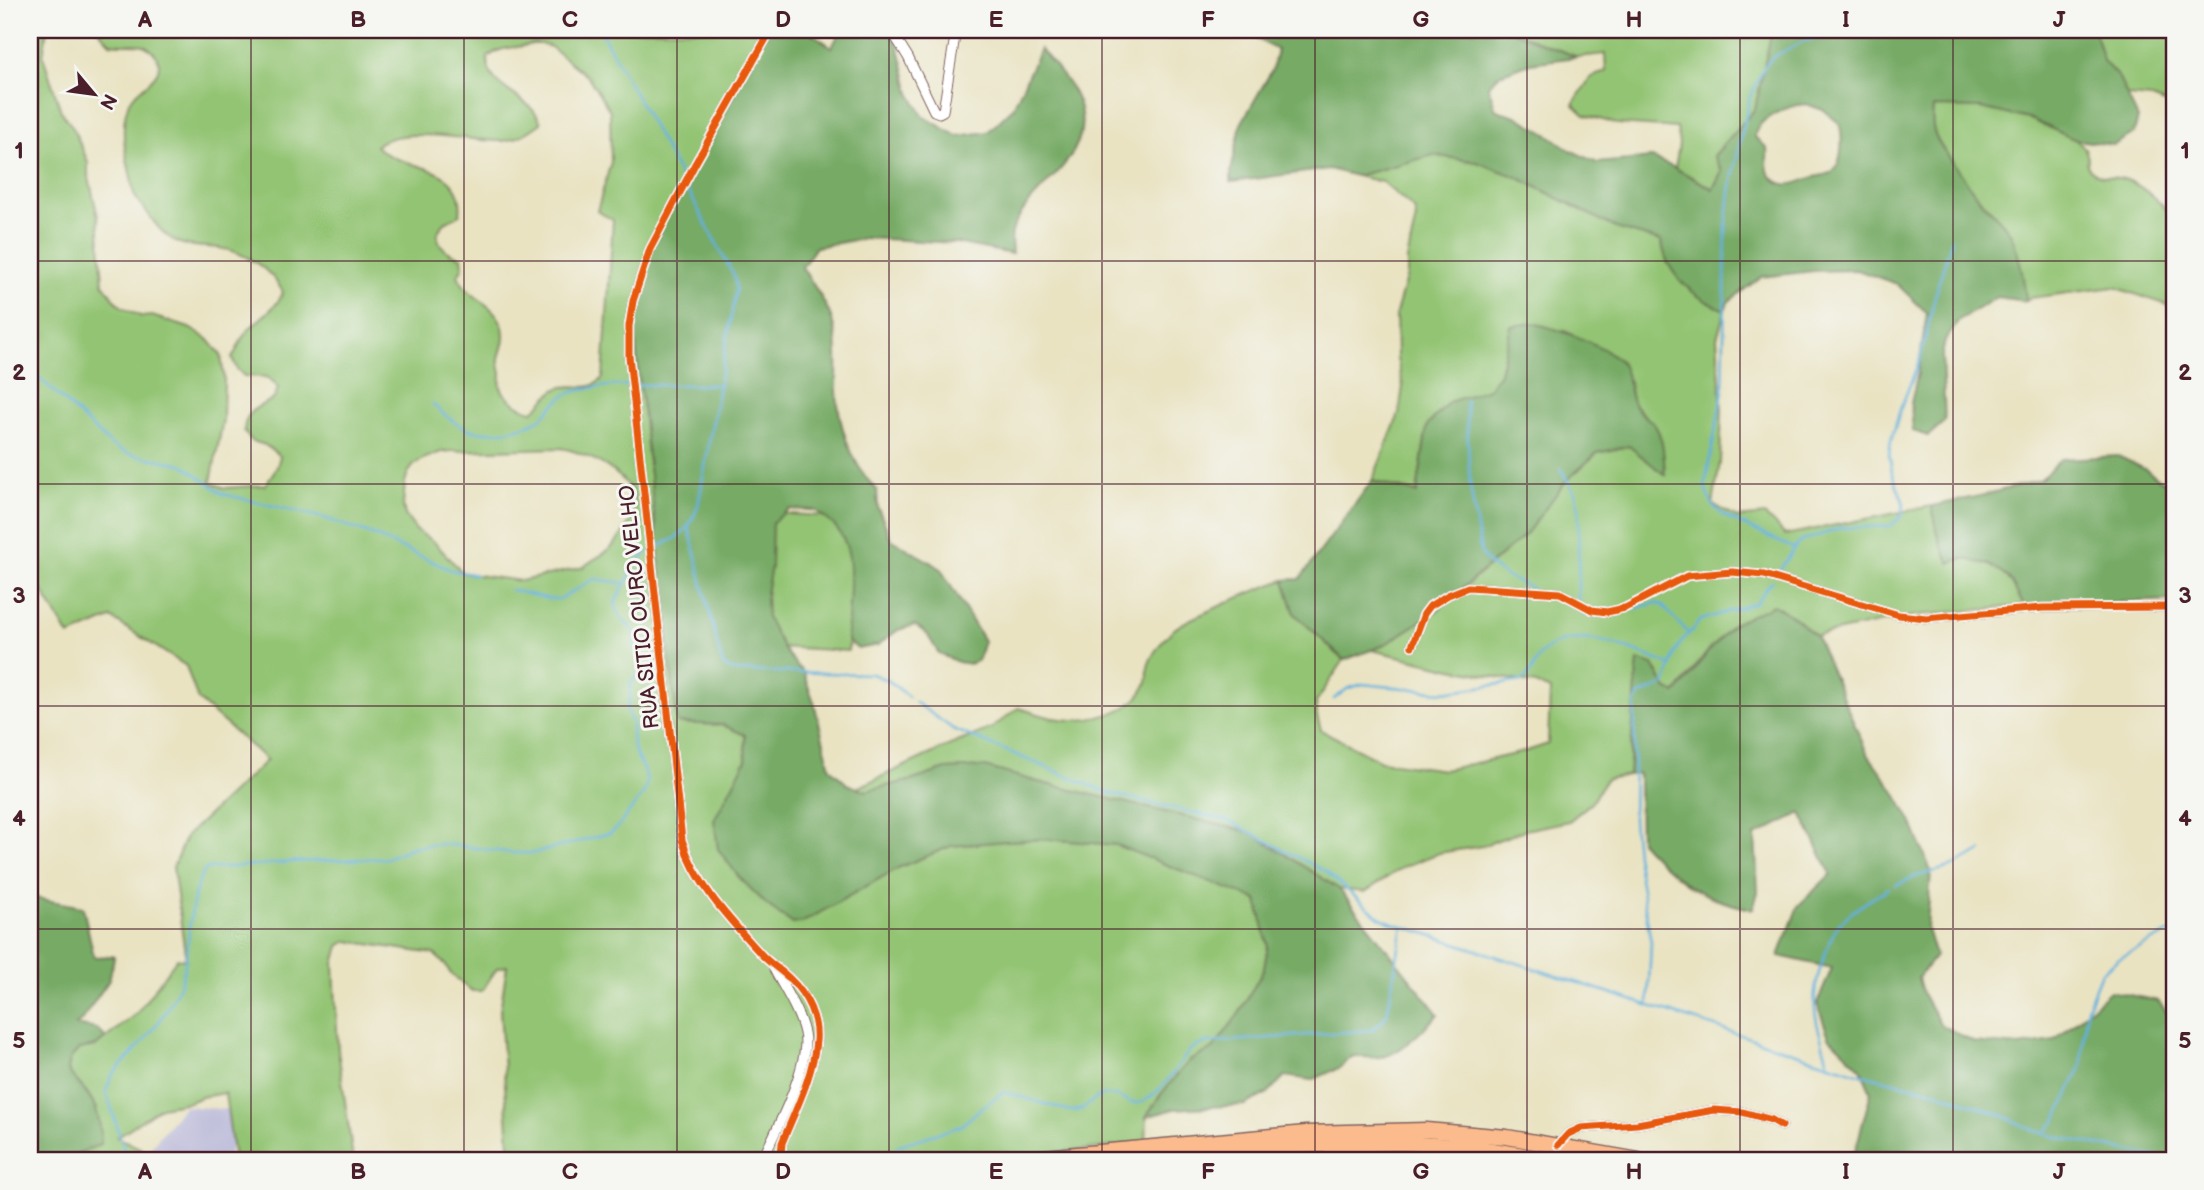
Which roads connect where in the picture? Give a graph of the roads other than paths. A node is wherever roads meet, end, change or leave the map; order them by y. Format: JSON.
{"nodes":[{"id":1,"x":771,"y":30,"type":"edge"},
{"id":2,"x":891,"y":30,"type":"edge"},
{"id":3,"x":956,"y":30,"type":"edge"},
{"id":4,"x":2174,"y":607,"type":"edge"},
{"id":5,"x":1412,"y":646,"type":"dead end"},
{"id":6,"x":771,"y":964,"type":"junction"},
{"id":7,"x":1782,"y":1126,"type":"dead end"},
{"id":8,"x":1559,"y":1145,"type":"junction"},
{"id":9,"x":762,"y":1160,"type":"edge"},
{"id":10,"x":783,"y":1160,"type":"edge"},
{"id":11,"x":1012,"y":1160,"type":"edge"},
{"id":12,"x":1165,"y":1160,"type":"edge"},
{"id":13,"x":1555,"y":1160,"type":"edge"},
{"id":14,"x":1639,"y":1160,"type":"edge"}],
"edges":[{"from":1,"to":6,"type":"street","name":"RUA SITIO OURO VELHO"},
{"from":2,"to":3,"type":"street"},
{"from":4,"to":5,"type":"street"},
{"from":6,"to":9,"type":"street","name":"RUA SITIO OURO VELHO"},
{"from":6,"to":10,"type":"street","name":"RUA SITIO OURO VELHO"},
{"from":7,"to":8,"type":"street"},
{"from":8,"to":11,"type":"main road"},
{"from":8,"to":14,"type":"main road"},
{"from":12,"to":13,"type":"main road"}]}
